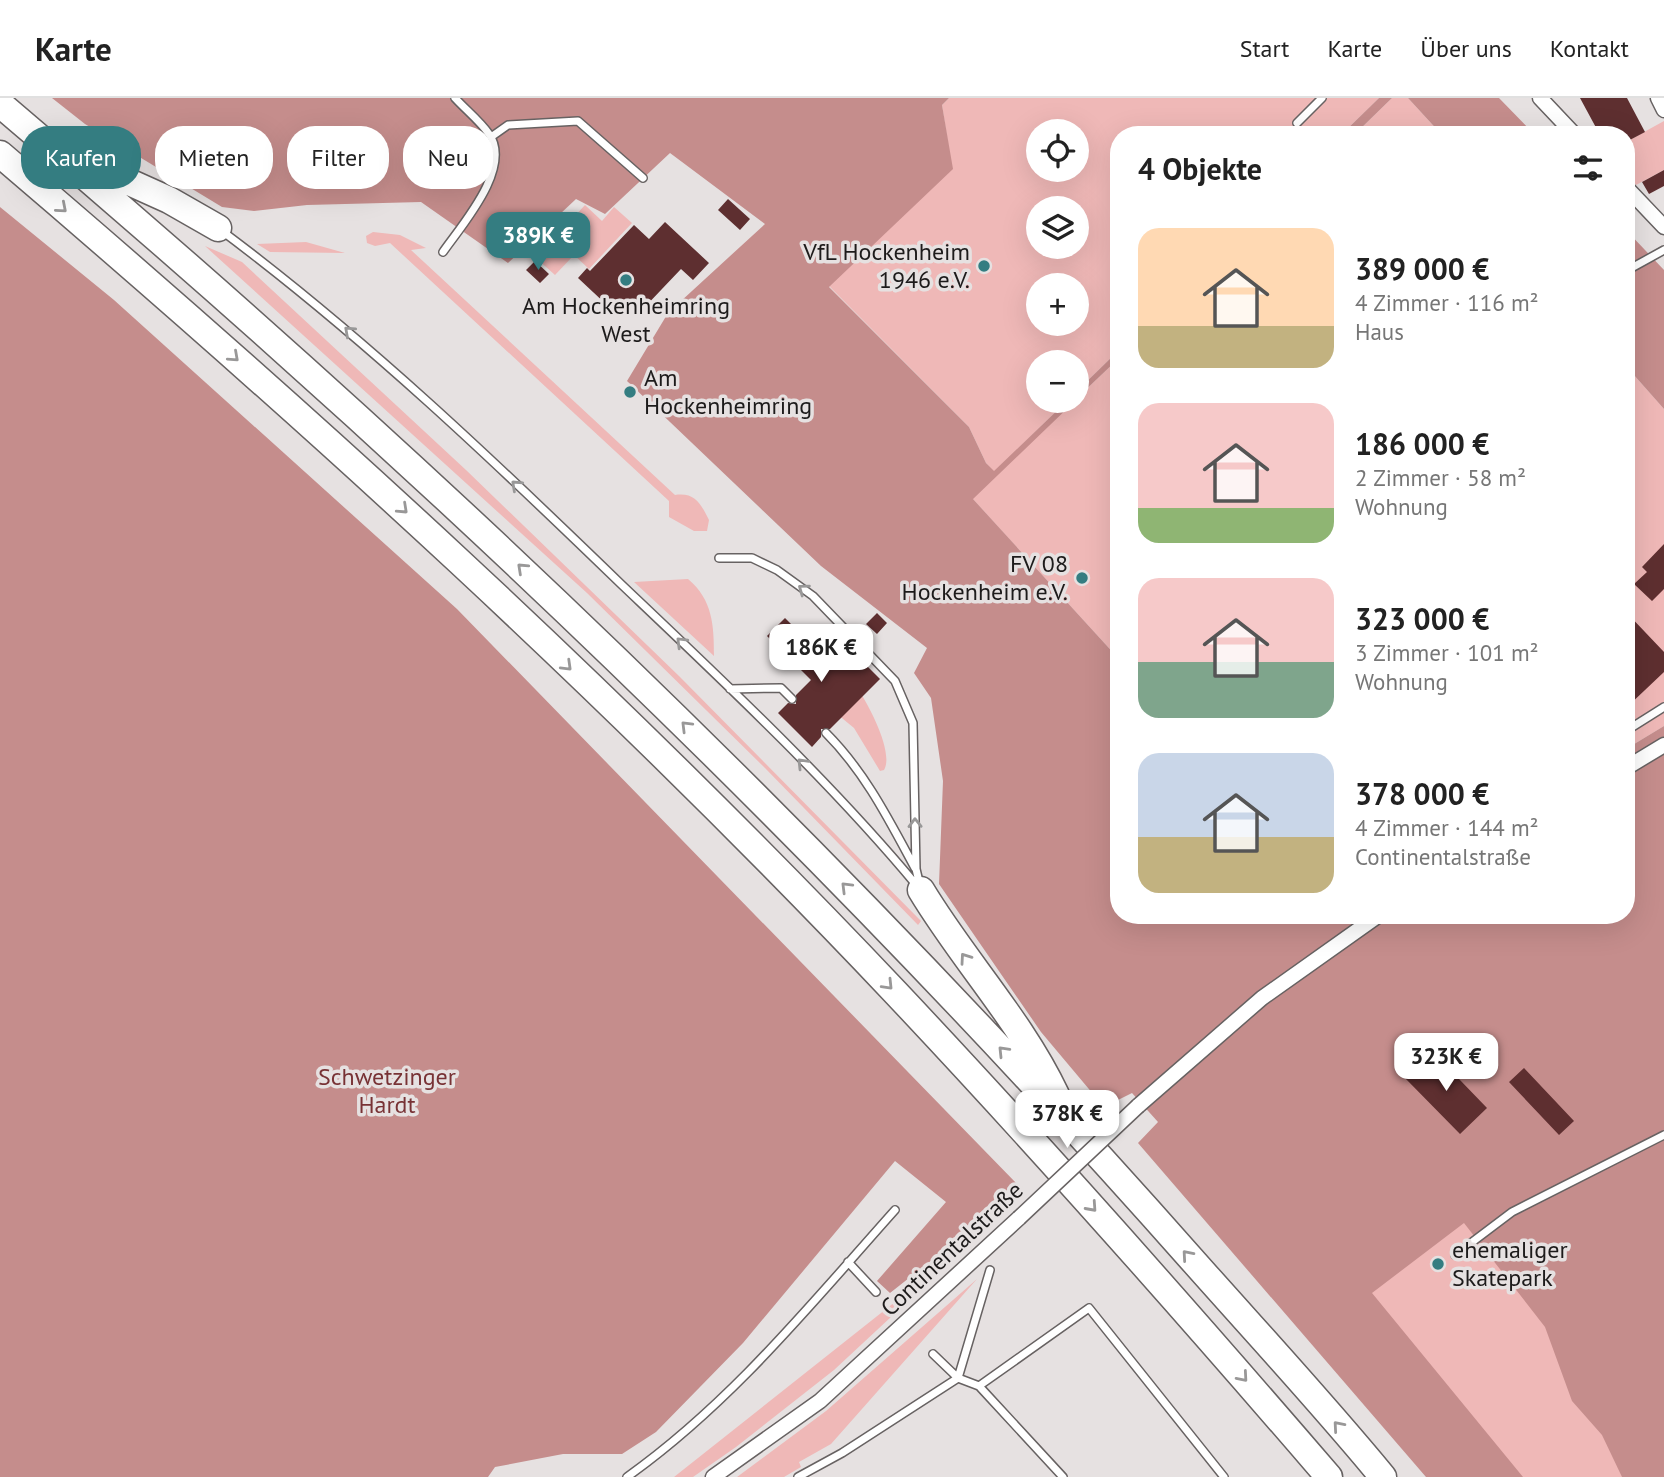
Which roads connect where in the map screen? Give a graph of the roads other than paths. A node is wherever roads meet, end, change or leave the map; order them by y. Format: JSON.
{"nodes":[{"id":1,"x":455,"y":98,"type":"edge"},
{"id":2,"x":1322,"y":98,"type":"edge"},
{"id":3,"x":1540,"y":98,"type":"edge"},
{"id":4,"x":1658,"y":98,"type":"edge"},
{"id":5,"x":0,"y":104,"type":"edge"},
{"id":6,"x":1664,"y":110,"type":"edge"},
{"id":7,"x":1297,"y":123,"type":"dead end"},
{"id":8,"x":26,"y":126,"type":"edge"},
{"id":9,"x":481,"y":126,"type":"edge"},
{"id":10,"x":1566,"y":126,"type":"edge"},
{"id":11,"x":493,"y":136,"type":"edge"},
{"id":12,"x":493,"y":151,"type":"edge"},
{"id":13,"x":0,"y":154,"type":"edge"},
{"id":14,"x":493,"y":170,"type":"edge"},
{"id":15,"x":643,"y":178,"type":"dead end"},
{"id":16,"x":141,"y":187,"type":"edge"},
{"id":17,"x":100,"y":189,"type":"edge"},
{"id":18,"x":486,"y":189,"type":"edge"},
{"id":19,"x":1635,"y":196,"type":"edge"},
{"id":20,"x":1664,"y":227,"type":"edge"},
{"id":21,"x":218,"y":228,"type":"joint"},
{"id":22,"x":1664,"y":250,"type":"edge"},
{"id":23,"x":443,"y":252,"type":"dead end"},
{"id":24,"x":1635,"y":266,"type":"edge"},
{"id":25,"x":719,"y":558,"type":"dead end"},
{"id":26,"x":730,"y":690,"type":"junction"},
{"id":27,"x":792,"y":699,"type":"dead end"},
{"id":28,"x":1664,"y":707,"type":"edge"},
{"id":29,"x":1635,"y":725,"type":"edge"},
{"id":30,"x":826,"y":733,"type":"dead end"},
{"id":31,"x":1664,"y":745,"type":"edge"},
{"id":32,"x":1635,"y":763,"type":"edge"},
{"id":33,"x":918,"y":880,"type":"junction"},
{"id":34,"x":1366,"y":924,"type":"edge"},
{"id":35,"x":1067,"y":1118,"type":"junction"},
{"id":36,"x":1664,"y":1135,"type":"edge"},
{"id":37,"x":895,"y":1210,"type":"dead end"},
{"id":38,"x":1455,"y":1255,"type":"dead end"},
{"id":39,"x":848,"y":1262,"type":"junction"},
{"id":40,"x":990,"y":1270,"type":"dead end"},
{"id":41,"x":876,"y":1292,"type":"dead end"},
{"id":42,"x":933,"y":1354,"type":"dead end"},
{"id":43,"x":958,"y":1378,"type":"junction"},
{"id":44,"x":979,"y":1386,"type":"junction"},
{"id":45,"x":627,"y":1477,"type":"edge"},
{"id":46,"x":713,"y":1477,"type":"edge"},
{"id":47,"x":798,"y":1477,"type":"edge"},
{"id":48,"x":1063,"y":1477,"type":"edge"},
{"id":49,"x":1224,"y":1477,"type":"edge"},
{"id":50,"x":1329,"y":1477,"type":"edge"},
{"id":51,"x":1383,"y":1477,"type":"edge"}],
"edges":[{"from":1,"to":9,"type":"lane"},
{"from":2,"to":7,"type":"lane"},
{"from":3,"to":10,"type":"street"},
{"from":4,"to":6,"type":"street"},
{"from":5,"to":8,"type":"highway"},
{"from":11,"to":15,"type":"lane"},
{"from":12,"to":14,"type":"lane"},
{"from":13,"to":50,"type":"highway","one_way":true},
{"from":16,"to":21,"type":"highway"},
{"from":35,"to":17,"type":"highway","one_way":true},
{"from":18,"to":23,"type":"lane"},
{"from":19,"to":20,"type":"street"},
{"from":26,"to":21,"type":"lane","one_way":true},
{"from":22,"to":24,"type":"lane"},
{"from":33,"to":25,"type":"lane","one_way":true},
{"from":26,"to":27,"type":"lane"},
{"from":33,"to":26,"type":"lane","one_way":true},
{"from":28,"to":29,"type":"lane"},
{"from":30,"to":33,"type":"lane"},
{"from":31,"to":32,"type":"street"},
{"from":35,"to":33,"type":"highway","one_way":true},
{"from":34,"to":46,"type":"street","name":"Continentalstraße","bridge":true},
{"from":51,"to":35,"type":"highway","one_way":true},
{"from":36,"to":38,"type":"lane"},
{"from":37,"to":39,"type":"lane"},
{"from":39,"to":41,"type":"lane"},
{"from":39,"to":45,"type":"lane"},
{"from":40,"to":43,"type":"lane"},
{"from":42,"to":43,"type":"lane"},
{"from":43,"to":44,"type":"lane"},
{"from":43,"to":47,"type":"lane"},
{"from":44,"to":48,"type":"lane"},
{"from":44,"to":49,"type":"lane"}]}
